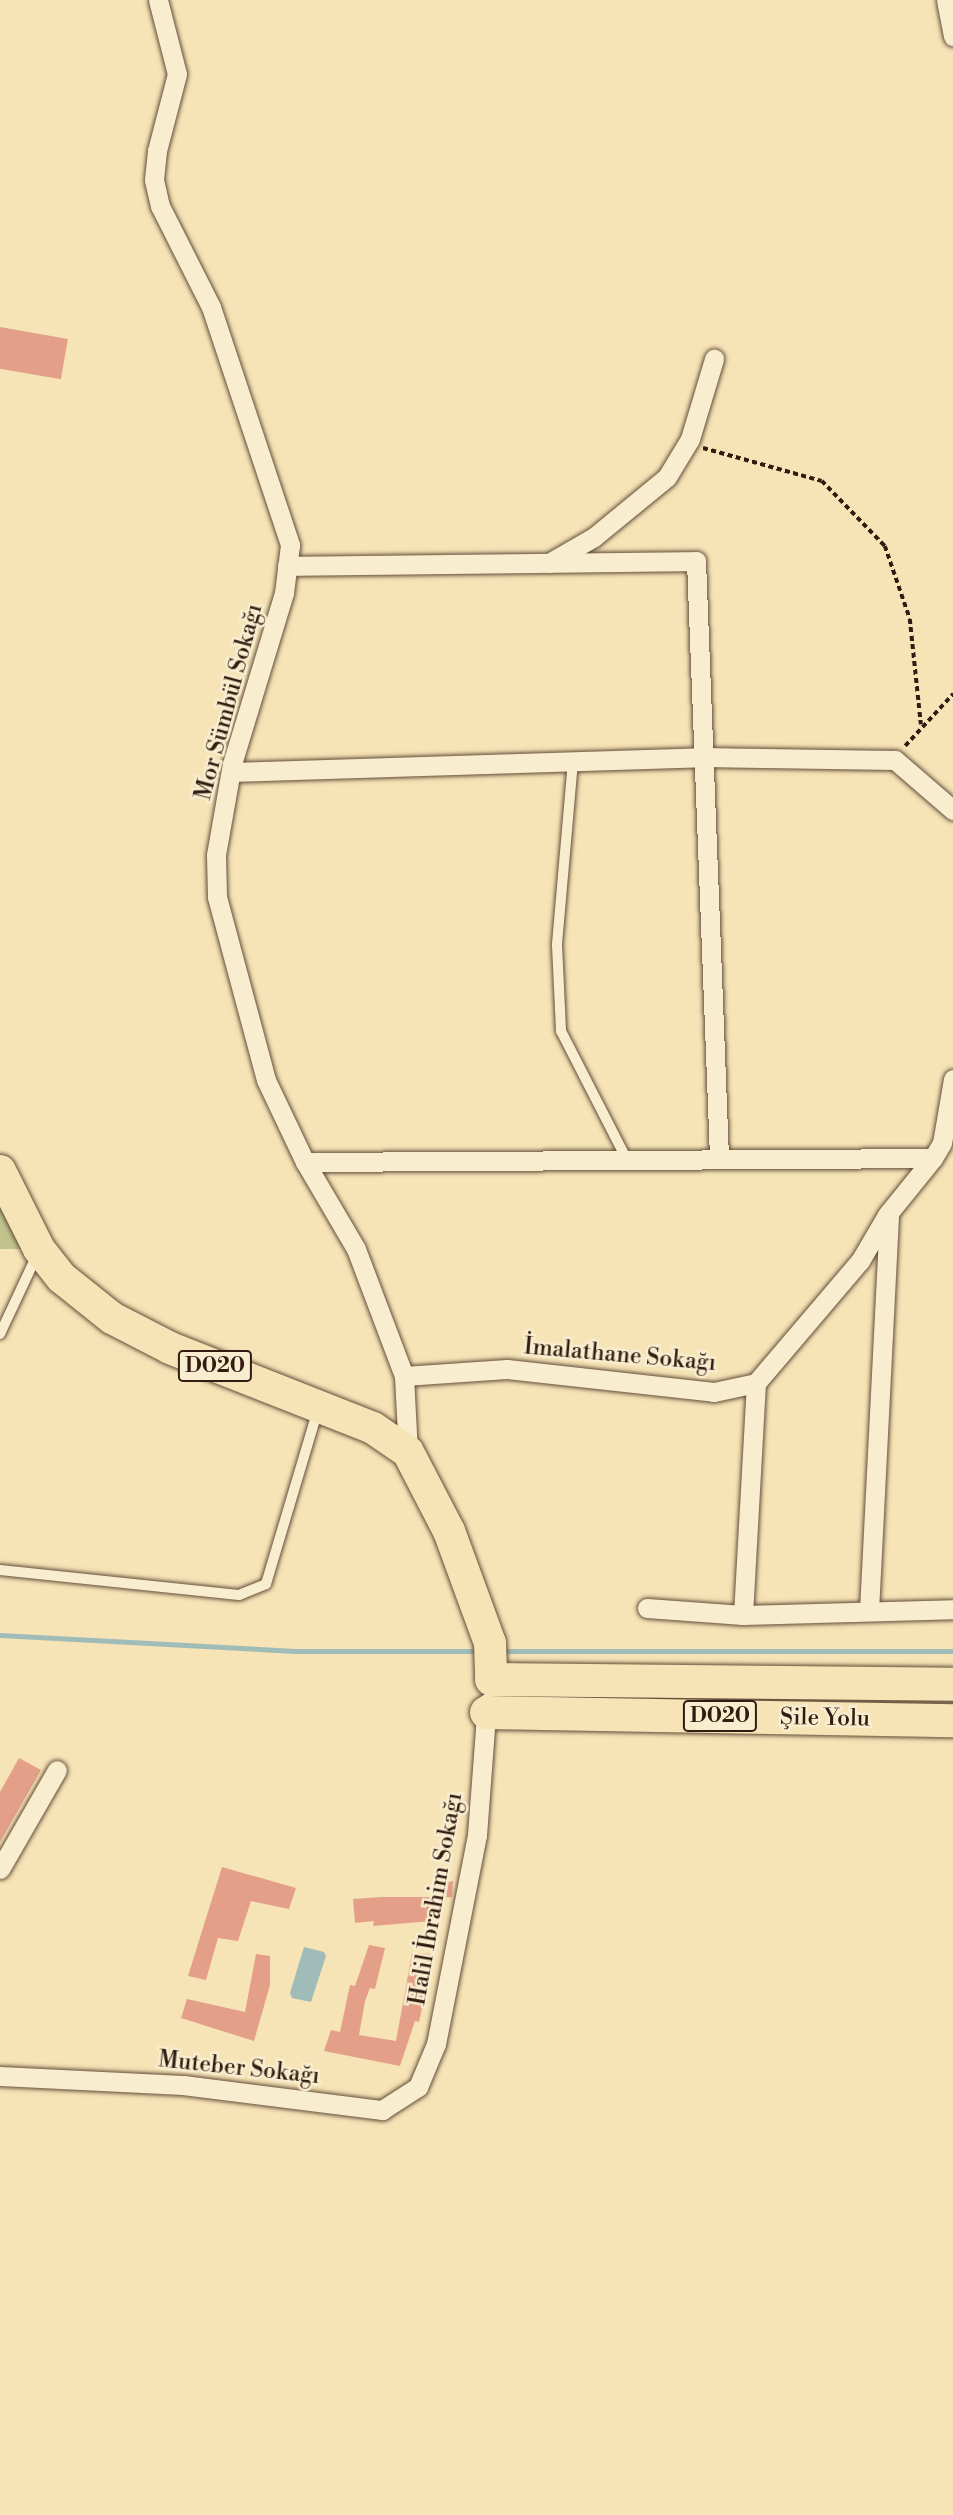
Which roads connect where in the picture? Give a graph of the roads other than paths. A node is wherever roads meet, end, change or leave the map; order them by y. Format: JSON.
{"nodes":[{"id":1,"x":158,"y":0,"type":"edge"},
{"id":2,"x":946,"y":0,"type":"edge"},
{"id":3,"x":953,"y":36,"type":"edge"},
{"id":4,"x":715,"y":359,"type":"dead end"},
{"id":5,"x":548,"y":563,"type":"junction"},
{"id":6,"x":287,"y":566,"type":"junction"},
{"id":7,"x":702,"y":757,"type":"junction"},
{"id":8,"x":573,"y":761,"type":"junction"},
{"id":9,"x":231,"y":772,"type":"junction"},
{"id":10,"x":953,"y":810,"type":"edge"},
{"id":11,"x":953,"y":1079,"type":"edge"},
{"id":12,"x":719,"y":1157,"type":"junction"},
{"id":13,"x":626,"y":1158,"type":"junction"},
{"id":14,"x":933,"y":1158,"type":"junction"},
{"id":15,"x":305,"y":1161,"type":"junction"},
{"id":16,"x":0,"y":1171,"type":"edge"},
{"id":17,"x":889,"y":1212,"type":"junction"},
{"id":18,"x":40,"y":1249,"type":"junction"},
{"id":19,"x":0,"y":1334,"type":"edge"},
{"id":20,"x":404,"y":1376,"type":"junction"},
{"id":21,"x":756,"y":1383,"type":"junction"},
{"id":22,"x":319,"y":1407,"type":"junction"},
{"id":23,"x":408,"y":1452,"type":"junction"},
{"id":24,"x":0,"y":1570,"type":"edge"},
{"id":25,"x":647,"y":1608,"type":"dead end"},
{"id":26,"x":953,"y":1609,"type":"edge"},
{"id":27,"x":869,"y":1611,"type":"junction"},
{"id":28,"x":743,"y":1615,"type":"junction"},
{"id":29,"x":491,"y":1679,"type":"junction"},
{"id":30,"x":953,"y":1684,"type":"edge"},
{"id":31,"x":486,"y":1712,"type":"junction"},
{"id":32,"x":953,"y":1720,"type":"edge"},
{"id":33,"x":57,"y":1770,"type":"dead end"},
{"id":34,"x":0,"y":1869,"type":"edge"},
{"id":35,"x":436,"y":2044,"type":"joint"},
{"id":36,"x":0,"y":2076,"type":"edge"}],
"edges":[{"from":1,"to":6,"type":"street","name":"Mor Sümbül Sokağı"},
{"from":2,"to":3,"type":"street"},
{"from":4,"to":5,"type":"street"},
{"from":5,"to":6,"type":"street"},
{"from":5,"to":7,"type":"street"},
{"from":6,"to":9,"type":"street","name":"Mor Sümbül Sokağı"},
{"from":7,"to":8,"type":"street"},
{"from":7,"to":10,"type":"street"},
{"from":7,"to":12,"type":"street"},
{"from":8,"to":9,"type":"street"},
{"from":8,"to":13,"type":"lane"},
{"from":9,"to":15,"type":"street","name":"Mor Sümbül Sokağı"},
{"from":11,"to":14,"type":"street"},
{"from":12,"to":13,"type":"street"},
{"from":12,"to":14,"type":"street"},
{"from":13,"to":15,"type":"street"},
{"from":14,"to":17,"type":"street"},
{"from":15,"to":20,"type":"street","name":"Mor Sümbül Sokağı"},
{"from":16,"to":18,"type":"main road","number":"D020"},
{"from":17,"to":21,"type":"street"},
{"from":17,"to":27,"type":"street"},
{"from":18,"to":19,"type":"lane"},
{"from":18,"to":22,"type":"main road","number":"D020"},
{"from":20,"to":21,"type":"street","name":"İmalathane Sokağı"},
{"from":20,"to":23,"type":"street","name":"Mor Sümbül Sokağı"},
{"from":21,"to":28,"type":"street"},
{"from":22,"to":23,"type":"main road","number":"D020"},
{"from":22,"to":24,"type":"lane"},
{"from":23,"to":29,"type":"main road","number":"D020"},
{"from":25,"to":28,"type":"street"},
{"from":26,"to":27,"type":"street"},
{"from":27,"to":28,"type":"street"},
{"from":29,"to":30,"type":"highway","name":"Şile Yolu","number":"D020"},
{"from":29,"to":31,"type":"street","name":"Halil İbrahim Sokağı"},
{"from":31,"to":32,"type":"highway","name":"Şile Yolu","number":"D020"},
{"from":31,"to":35,"type":"street","name":"Halil İbrahim Sokağı"},
{"from":33,"to":34,"type":"street"},
{"from":35,"to":36,"type":"street","name":"Muteber Sokağı"}]}
